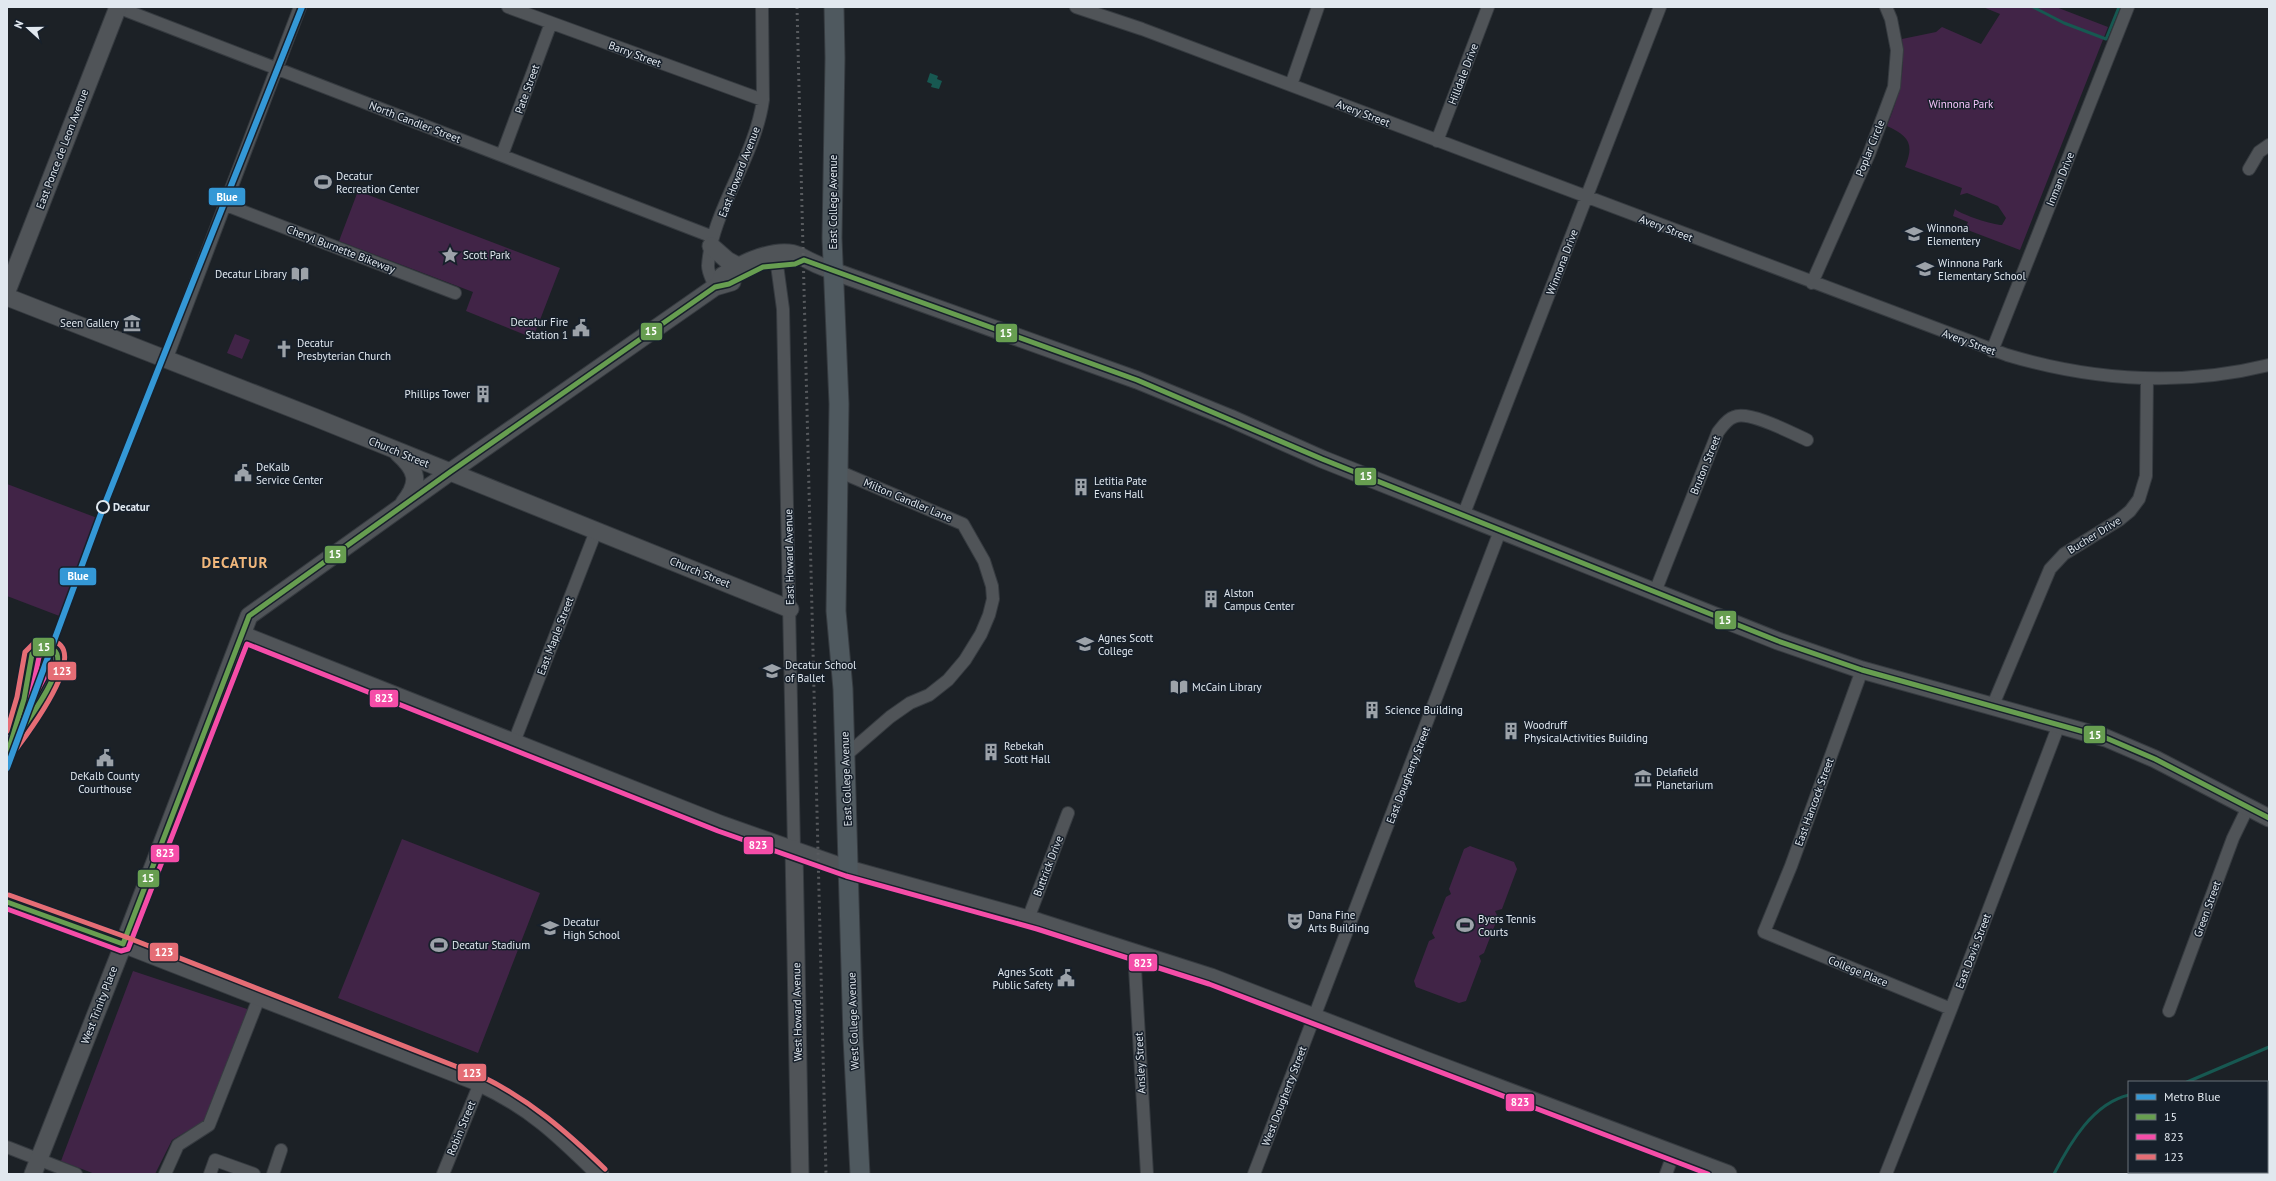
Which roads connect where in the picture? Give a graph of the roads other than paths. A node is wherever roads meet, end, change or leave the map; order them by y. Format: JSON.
{"nodes":[{"id":1,"x":118,"y":7,"type":"edge"},
{"id":2,"x":300,"y":7,"type":"edge"},
{"id":3,"x":762,"y":7,"type":"edge"},
{"id":4,"x":834,"y":7,"type":"edge"},
{"id":5,"x":1076,"y":7,"type":"edge"},
{"id":6,"x":1318,"y":7,"type":"edge"},
{"id":7,"x":1488,"y":7,"type":"edge"},
{"id":8,"x":1660,"y":7,"type":"edge"},
{"id":9,"x":1886,"y":7,"type":"edge"},
{"id":10,"x":2128,"y":7,"type":"edge"},
{"id":11,"x":512,"y":8,"type":"edge"},
{"id":12,"x":551,"y":23,"type":"junction"},
{"id":13,"x":276,"y":69,"type":"junction"},
{"id":14,"x":1290,"y":85,"type":"junction"},
{"id":15,"x":763,"y":100,"type":"junction"},
{"id":16,"x":1437,"y":141,"type":"junction"},
{"id":17,"x":2269,"y":145,"type":"edge"},
{"id":18,"x":502,"y":155,"type":"junction"},
{"id":19,"x":2249,"y":169,"type":"dead end"},
{"id":20,"x":1587,"y":198,"type":"junction"},
{"id":21,"x":226,"y":205,"type":"junction"},
{"id":22,"x":712,"y":241,"type":"junction"},
{"id":23,"x":804,"y":260,"type":"junction"},
{"id":24,"x":770,"y":265,"type":"junction"},
{"id":25,"x":738,"y":266,"type":"junction"},
{"id":26,"x":833,"y":271,"type":"junction"},
{"id":27,"x":1812,"y":283,"type":"junction"},
{"id":28,"x":718,"y":285,"type":"junction"},
{"id":29,"x":7,"y":291,"type":"edge"},
{"id":30,"x":455,"y":293,"type":"dead end"},
{"id":31,"x":7,"y":297,"type":"edge"},
{"id":32,"x":1992,"y":351,"type":"junction"},
{"id":33,"x":166,"y":360,"type":"junction"},
{"id":34,"x":2269,"y":365,"type":"edge"},
{"id":35,"x":2147,"y":379,"type":"junction"},
{"id":36,"x":1807,"y":440,"type":"dead end"},
{"id":37,"x":397,"y":451,"type":"junction"},
{"id":38,"x":838,"y":471,"type":"junction"},
{"id":39,"x":450,"y":472,"type":"junction"},
{"id":40,"x":398,"y":509,"type":"junction"},
{"id":41,"x":1462,"y":516,"type":"junction"},
{"id":42,"x":596,"y":531,"type":"junction"},
{"id":43,"x":1500,"y":531,"type":"junction"},
{"id":44,"x":1655,"y":592,"type":"junction"},
{"id":45,"x":790,"y":609,"type":"junction"},
{"id":46,"x":243,"y":634,"type":"junction"},
{"id":47,"x":1862,"y":670,"type":"junction"},
{"id":48,"x":1993,"y":705,"type":"junction"},
{"id":49,"x":2058,"y":726,"type":"junction"},
{"id":50,"x":514,"y":742,"type":"junction"},
{"id":51,"x":9,"y":750,"type":"edge"},
{"id":52,"x":845,"y":756,"type":"junction"},
{"id":53,"x":2248,"y":808,"type":"junction"},
{"id":54,"x":1068,"y":813,"type":"dead end"},
{"id":55,"x":2269,"y":818,"type":"edge"},
{"id":56,"x":794,"y":849,"type":"junction"},
{"id":57,"x":848,"y":869,"type":"junction"},
{"id":58,"x":7,"y":902,"type":"edge"},
{"id":59,"x":1028,"y":919,"type":"junction"},
{"id":60,"x":1764,"y":932,"type":"joint"},
{"id":61,"x":124,"y":944,"type":"junction"},
{"id":62,"x":1134,"y":951,"type":"junction"},
{"id":63,"x":259,"y":998,"type":"junction"},
{"id":64,"x":1951,"y":1009,"type":"junction"},
{"id":65,"x":2169,"y":1011,"type":"dead end"},
{"id":66,"x":1314,"y":1018,"type":"junction"},
{"id":67,"x":480,"y":1083,"type":"junction"},
{"id":68,"x":7,"y":1147,"type":"edge"},
{"id":69,"x":281,"y":1150,"type":"dead end"},
{"id":70,"x":1674,"y":1152,"type":"junction"},
{"id":71,"x":36,"y":1167,"type":"edge"},
{"id":72,"x":76,"y":1174,"type":"edge"},
{"id":73,"x":165,"y":1174,"type":"edge"},
{"id":74,"x":210,"y":1174,"type":"edge"},
{"id":75,"x":254,"y":1174,"type":"edge"},
{"id":76,"x":272,"y":1174,"type":"edge"},
{"id":77,"x":443,"y":1174,"type":"edge"},
{"id":78,"x":600,"y":1174,"type":"edge"},
{"id":79,"x":800,"y":1174,"type":"edge"},
{"id":80,"x":860,"y":1174,"type":"edge"},
{"id":81,"x":1147,"y":1174,"type":"edge"},
{"id":82,"x":1254,"y":1174,"type":"edge"},
{"id":83,"x":1666,"y":1174,"type":"edge"},
{"id":84,"x":1728,"y":1174,"type":"edge"},
{"id":85,"x":1886,"y":1174,"type":"edge"}],
"edges":[{"from":1,"to":13,"type":"street","name":"North Candler Street"},
{"from":1,"to":29,"type":"street","name":"East Ponce de Leon Avenue"},
{"from":2,"to":13,"type":"street"},
{"from":3,"to":15,"type":"street","name":"East Howard Avenue"},
{"from":4,"to":26,"type":"main road","name":"East College Avenue"},
{"from":5,"to":14,"type":"street","name":"Avery Street"},
{"from":6,"to":14,"type":"street"},
{"from":7,"to":16,"type":"street","name":"Hilldale Drive"},
{"from":8,"to":20,"type":"street","name":"Winnona Drive"},
{"from":9,"to":27,"type":"street","name":"Poplar Circle"},
{"from":10,"to":32,"type":"street","name":"Inman Drive"},
{"from":11,"to":12,"type":"street","name":"Barry Street"},
{"from":12,"to":15,"type":"street","name":"Barry Street"},
{"from":12,"to":18,"type":"street","name":"Pate Street"},
{"from":13,"to":18,"type":"street","name":"North Candler Street"},
{"from":13,"to":21,"type":"street"},
{"from":14,"to":16,"type":"street","name":"Avery Street"},
{"from":15,"to":22,"type":"street","name":"East Howard Avenue"},
{"from":16,"to":20,"type":"street","name":"Avery Street"},
{"from":17,"to":19,"type":"street"},
{"from":18,"to":22,"type":"street","name":"North Candler Street"},
{"from":20,"to":27,"type":"street","name":"Avery Street"},
{"from":20,"to":41,"type":"street","name":"Winnona Drive"},
{"from":21,"to":30,"type":"street","name":"Cheryl Burnette Bikeway"},
{"from":21,"to":33,"type":"street"},
{"from":22,"to":25,"type":"street"},
{"from":22,"to":28,"type":"street","name":"East Howard Avenue"},
{"from":23,"to":24,"type":"street"},
{"from":23,"to":25,"type":"street"},
{"from":23,"to":26,"type":"street"},
{"from":24,"to":28,"type":"street"},
{"from":24,"to":45,"type":"street","name":"East Howard Avenue"},
{"from":25,"to":28,"type":"street"},
{"from":26,"to":38,"type":"main road","name":"East College Avenue"},
{"from":26,"to":41,"type":"street"},
{"from":27,"to":32,"type":"street","name":"Avery Street"},
{"from":28,"to":39,"type":"street","name":"West Trinity Place"},
{"from":31,"to":33,"type":"street","name":"Church Street"},
{"from":32,"to":35,"type":"street","name":"Avery Street"},
{"from":33,"to":37,"type":"street","name":"Church Street"},
{"from":34,"to":35,"type":"street","name":"Avery Street"},
{"from":35,"to":48,"type":"street","name":"Bucher Drive"},
{"from":36,"to":44,"type":"street","name":"Bruton Street"},
{"from":37,"to":39,"type":"street","name":"Church Street"},
{"from":37,"to":40,"type":"street"},
{"from":38,"to":52,"type":"main road","name":"East College Avenue"},
{"from":38,"to":52,"type":"street","name":"Milton Candler Lane"},
{"from":39,"to":40,"type":"street","name":"West Trinity Place"},
{"from":39,"to":42,"type":"street","name":"Church Street"},
{"from":40,"to":46,"type":"street","name":"West Trinity Place"},
{"from":41,"to":43,"type":"street"},
{"from":42,"to":45,"type":"street","name":"Church Street"},
{"from":42,"to":50,"type":"street","name":"East Maple Street"},
{"from":43,"to":44,"type":"street"},
{"from":43,"to":66,"type":"street","name":"East Dougherty Street"},
{"from":44,"to":47,"type":"street"},
{"from":45,"to":56,"type":"street","name":"East Howard Avenue"},
{"from":46,"to":50,"type":"street"},
{"from":46,"to":61,"type":"street","name":"West Trinity Place"},
{"from":47,"to":48,"type":"street"},
{"from":47,"to":60,"type":"street","name":"East Hancock Street"},
{"from":48,"to":49,"type":"street"},
{"from":49,"to":53,"type":"street"},
{"from":49,"to":64,"type":"street","name":"East Davis Street"},
{"from":50,"to":56,"type":"street"},
{"from":51,"to":51,"type":"street"},
{"from":52,"to":57,"type":"main road","name":"East College Avenue"},
{"from":53,"to":55,"type":"street"},
{"from":53,"to":65,"type":"street","name":"Green Street"},
{"from":54,"to":59,"type":"street","name":"Buttrick Drive"},
{"from":56,"to":57,"type":"street"},
{"from":56,"to":79,"type":"street","name":"West Howard Avenue"},
{"from":57,"to":59,"type":"street"},
{"from":57,"to":80,"type":"main road","name":"West College Avenue"},
{"from":58,"to":61,"type":"street"},
{"from":59,"to":62,"type":"street"},
{"from":60,"to":64,"type":"street","name":"College Place"},
{"from":61,"to":63,"type":"street"},
{"from":61,"to":71,"type":"street","name":"West Trinity Place"},
{"from":62,"to":66,"type":"street"},
{"from":62,"to":81,"type":"street","name":"Ansley Street"},
{"from":63,"to":67,"type":"street"},
{"from":63,"to":73,"type":"street"},
{"from":64,"to":85,"type":"street","name":"East Davis Street"},
{"from":66,"to":70,"type":"street"},
{"from":66,"to":82,"type":"street","name":"West Dougherty Street"},
{"from":67,"to":77,"type":"street","name":"Robin Street"},
{"from":67,"to":78,"type":"street"},
{"from":68,"to":71,"type":"street"},
{"from":69,"to":76,"type":"street"},
{"from":70,"to":83,"type":"street"},
{"from":70,"to":84,"type":"street"},
{"from":71,"to":72,"type":"street"},
{"from":74,"to":75,"type":"street"}]}
